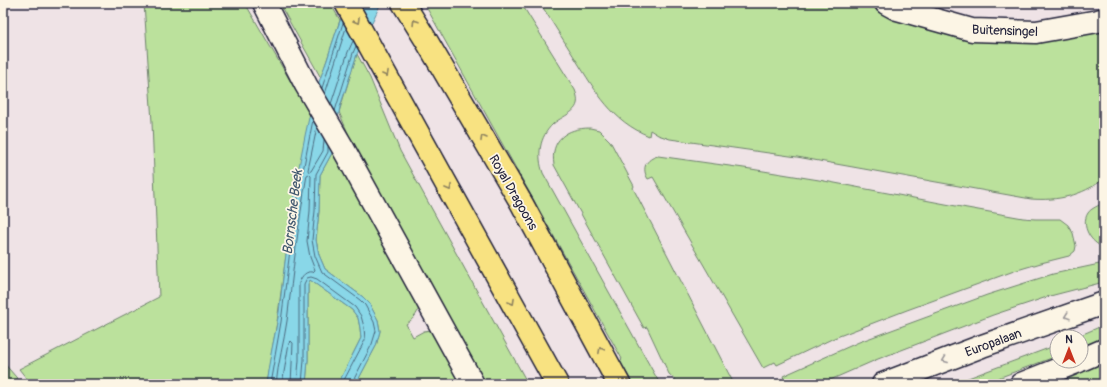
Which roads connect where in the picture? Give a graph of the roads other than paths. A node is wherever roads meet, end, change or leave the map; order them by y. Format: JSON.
{"nodes":[{"id":1,"x":264,"y":3,"type":"edge"},
{"id":2,"x":346,"y":3,"type":"edge"},
{"id":3,"x":403,"y":3,"type":"edge"},
{"id":4,"x":886,"y":3,"type":"edge"},
{"id":5,"x":1104,"y":19,"type":"edge"},
{"id":6,"x":1104,"y":303,"type":"edge"},
{"id":7,"x":1104,"y":350,"type":"edge"},
{"id":8,"x":1089,"y":357,"type":"edge"},
{"id":9,"x":1060,"y":369,"type":"edge"},
{"id":10,"x":474,"y":384,"type":"edge"},
{"id":11,"x":557,"y":384,"type":"edge"},
{"id":12,"x":619,"y":384,"type":"edge"},
{"id":13,"x":883,"y":384,"type":"edge"},
{"id":14,"x":1022,"y":384,"type":"edge"}],
"edges":[{"from":1,"to":10,"type":"street"},
{"from":2,"to":11,"type":"main road","one_way":true},
{"from":12,"to":3,"type":"main road","name":"Royal Dragoons","one_way":true},
{"from":4,"to":5,"type":"street","name":"Buitensingel"},
{"from":6,"to":13,"type":"street","name":"Europalaan","one_way":true},
{"from":7,"to":8,"type":"street"},
{"from":9,"to":14,"type":"street"}]}
